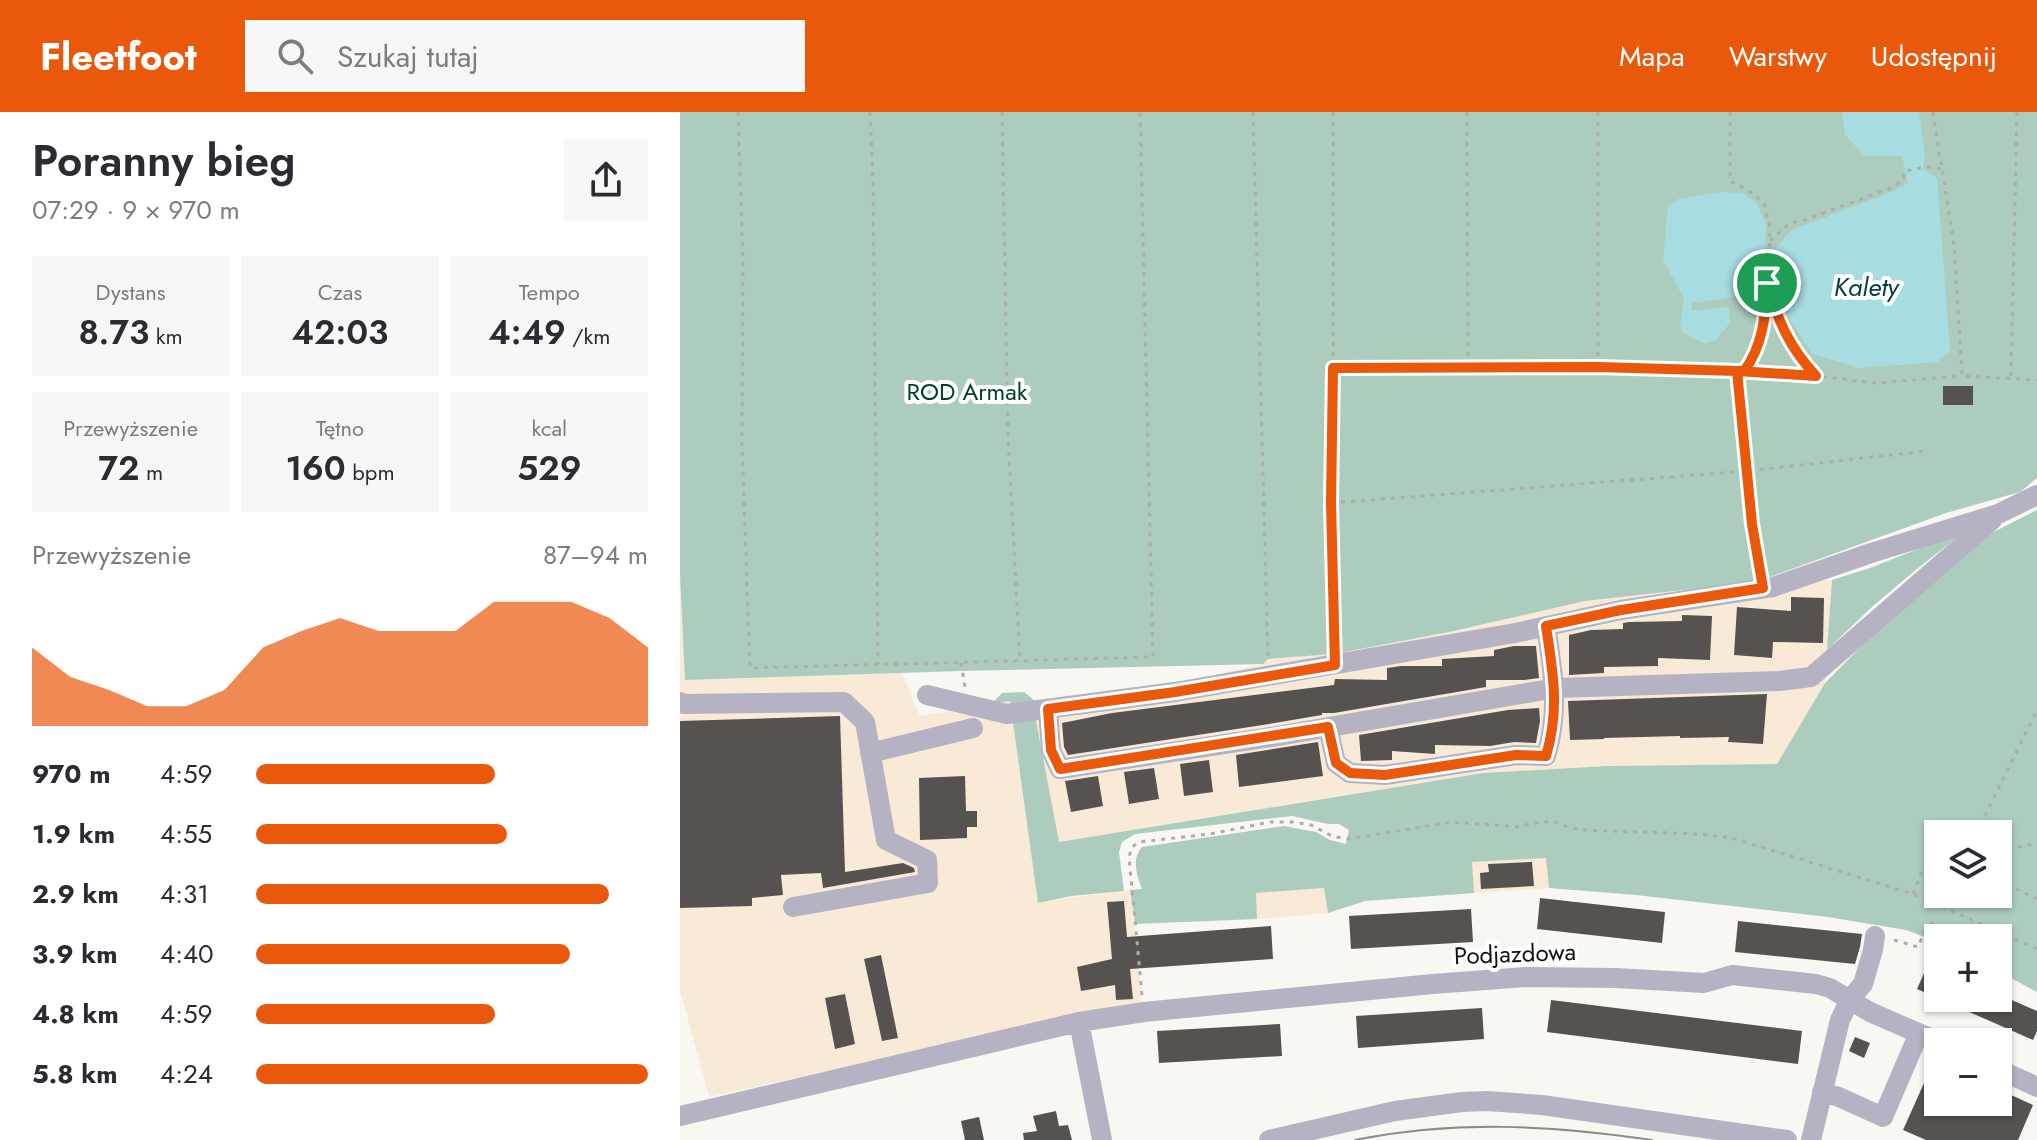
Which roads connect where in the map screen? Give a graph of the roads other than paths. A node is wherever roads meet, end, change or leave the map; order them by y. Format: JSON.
{"nodes":[{"id":1,"x":2037,"y":495,"type":"edge"},
{"id":2,"x":1998,"y":514,"type":"junction"},
{"id":3,"x":1546,"y":626,"type":"junction"},
{"id":4,"x":1556,"y":688,"type":"junction"},
{"id":5,"x":927,"y":695,"type":"dead end"},
{"id":6,"x":680,"y":702,"type":"edge"},
{"id":7,"x":1048,"y":709,"type":"junction"},
{"id":8,"x":1328,"y":727,"type":"junction"},
{"id":9,"x":973,"y":728,"type":"dead end"},
{"id":10,"x":870,"y":753,"type":"junction"},
{"id":11,"x":793,"y":907,"type":"dead end"},
{"id":12,"x":1875,"y":936,"type":"road end"},
{"id":13,"x":1850,"y":999,"type":"junction"},
{"id":14,"x":1079,"y":1022,"type":"junction"},
{"id":15,"x":1919,"y":1033,"type":"junction"},
{"id":16,"x":1924,"y":1035,"type":"edge"},
{"id":17,"x":2012,"y":1075,"type":"edge"},
{"id":18,"x":2037,"y":1087,"type":"edge"},
{"id":19,"x":1822,"y":1092,"type":"junction"},
{"id":20,"x":680,"y":1116,"type":"edge"},
{"id":21,"x":1102,"y":1140,"type":"edge"},
{"id":22,"x":1269,"y":1140,"type":"edge"},
{"id":23,"x":1787,"y":1140,"type":"edge"},
{"id":24,"x":1811,"y":1140,"type":"edge"}],
"edges":[{"from":1,"to":2,"type":"street"},
{"from":2,"to":3,"type":"street"},
{"from":2,"to":4,"type":"street"},
{"from":3,"to":4,"type":"street"},
{"from":3,"to":7,"type":"street"},
{"from":4,"to":8,"type":"street"},
{"from":4,"to":8,"type":"street"},
{"from":5,"to":7,"type":"street"},
{"from":6,"to":10,"type":"street"},
{"from":7,"to":8,"type":"street"},
{"from":9,"to":10,"type":"street"},
{"from":10,"to":11,"type":"street"},
{"from":12,"to":13,"type":"street"},
{"from":13,"to":14,"type":"street","name":"Podjazdowa"},
{"from":13,"to":15,"type":"street","name":"Podjazdowa"},
{"from":13,"to":19,"type":"street"},
{"from":14,"to":20,"type":"street","name":"Podjazdowa"},
{"from":14,"to":21,"type":"street"},
{"from":15,"to":16,"type":"street","name":"Podjazdowa"},
{"from":15,"to":19,"type":"street"},
{"from":17,"to":18,"type":"street"},
{"from":19,"to":24,"type":"street"},
{"from":22,"to":23,"type":"street"}]}
